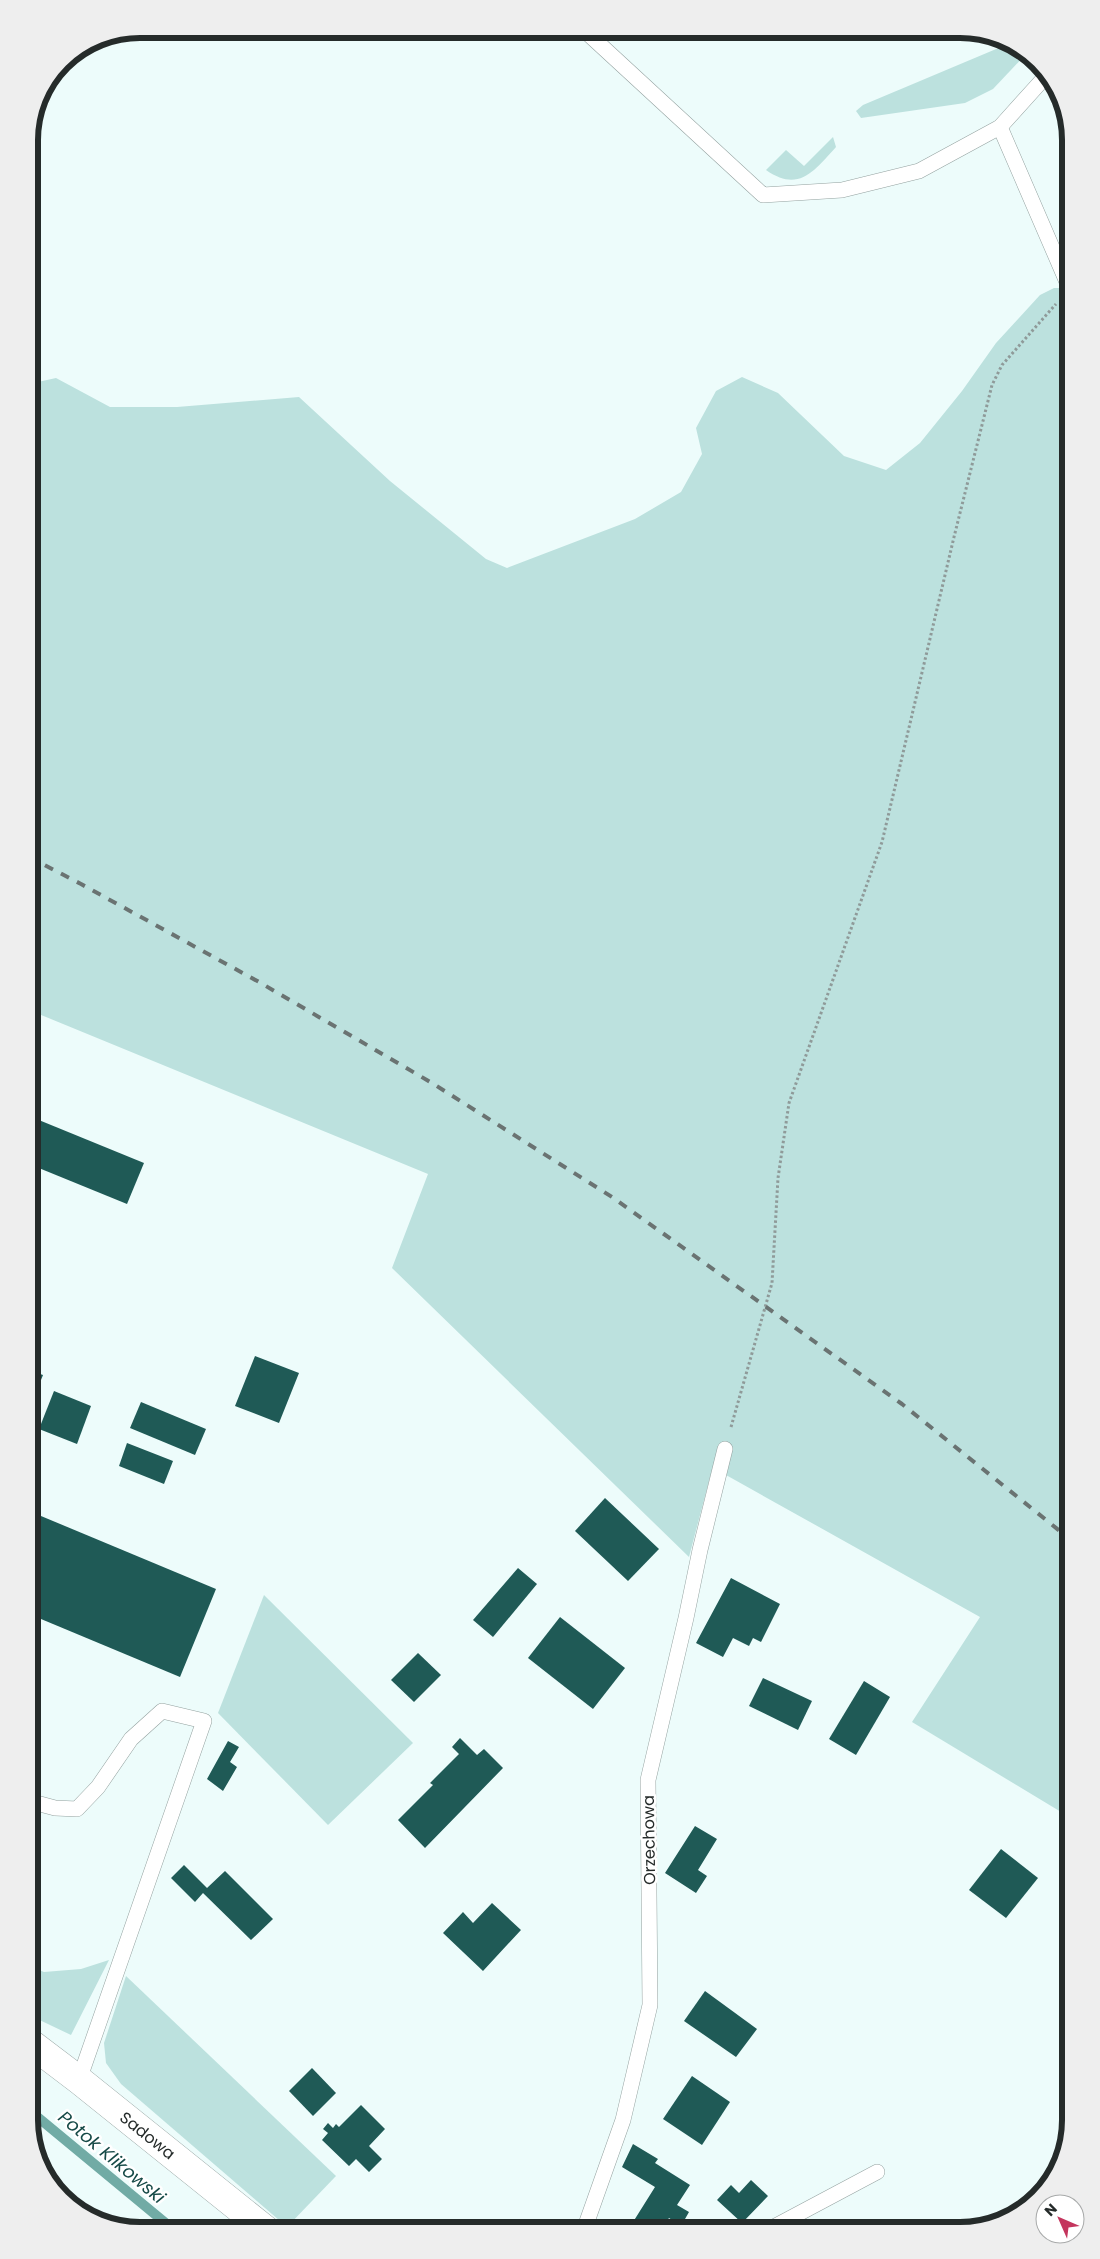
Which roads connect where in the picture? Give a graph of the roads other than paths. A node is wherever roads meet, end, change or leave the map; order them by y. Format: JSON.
{"nodes":[{"id":1,"x":593,"y":38,"type":"edge"},
{"id":2,"x":1042,"y":80,"type":"edge"},
{"id":3,"x":1000,"y":127,"type":"junction"},
{"id":4,"x":1062,"y":270,"type":"edge"},
{"id":5,"x":725,"y":1449,"type":"road end"},
{"id":6,"x":38,"y":1803,"type":"edge"},
{"id":7,"x":38,"y":2049,"type":"edge"},
{"id":8,"x":79,"y":2080,"type":"junction"},
{"id":9,"x":877,"y":2172,"type":"dead end"},
{"id":10,"x":255,"y":2221,"type":"edge"},
{"id":11,"x":587,"y":2222,"type":"edge"},
{"id":12,"x":782,"y":2222,"type":"edge"}],
"edges":[{"from":1,"to":3,"type":"lane"},
{"from":2,"to":3,"type":"lane"},
{"from":3,"to":4,"type":"lane"},
{"from":5,"to":11,"type":"lane","name":"Orzechowa"},
{"from":6,"to":8,"type":"lane"},
{"from":7,"to":8,"type":"street","name":"Sadowa"},
{"from":8,"to":10,"type":"street","name":"Sadowa"},
{"from":9,"to":12,"type":"lane"}]}
